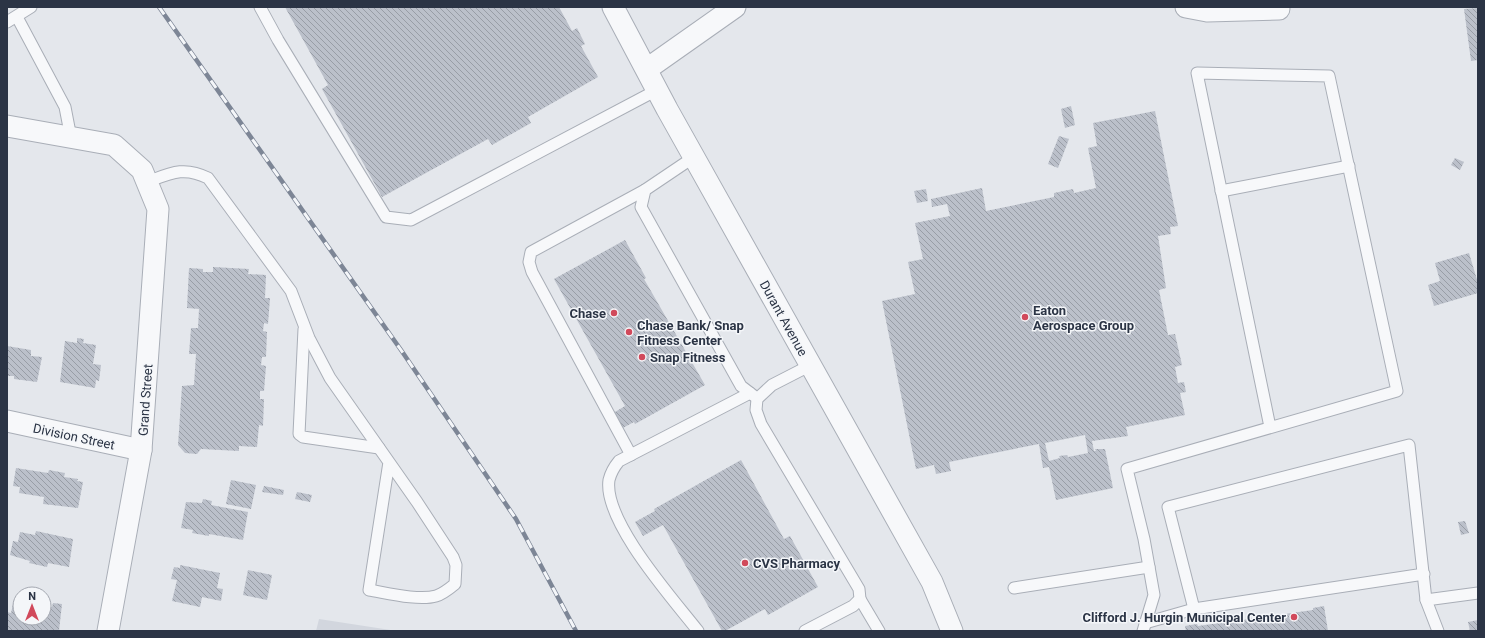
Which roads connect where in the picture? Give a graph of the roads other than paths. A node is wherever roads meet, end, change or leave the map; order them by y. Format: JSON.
{"nodes":[{"id":1,"x":31,"y":7,"type":"edge"},
{"id":2,"x":260,"y":7,"type":"edge"},
{"id":3,"x":613,"y":7,"type":"edge"},
{"id":4,"x":735,"y":7,"type":"edge"},
{"id":5,"x":1186,"y":7,"type":"edge"},
{"id":6,"x":1279,"y":9,"type":"dead end"},
{"id":7,"x":12,"y":20,"type":"edge"},
{"id":8,"x":647,"y":69,"type":"junction"},
{"id":9,"x":658,"y":90,"type":"junction"},
{"id":10,"x":7,"y":126,"type":"edge"},
{"id":11,"x":71,"y":138,"type":"junction"},
{"id":12,"x":694,"y":157,"type":"junction"},
{"id":13,"x":1348,"y":166,"type":"junction"},
{"id":14,"x":145,"y":176,"type":"junction"},
{"id":15,"x":646,"y":190,"type":"junction"},
{"id":16,"x":1221,"y":191,"type":"junction"},
{"id":17,"x":304,"y":326,"type":"junction"},
{"id":18,"x":810,"y":365,"type":"junction"},
{"id":19,"x":753,"y":396,"type":"junction"},
{"id":20,"x":7,"y":421,"type":"edge"},
{"id":21,"x":1270,"y":427,"type":"junction"},
{"id":22,"x":379,"y":448,"type":"junction"},
{"id":23,"x":141,"y":450,"type":"junction"},
{"id":24,"x":631,"y":455,"type":"junction"},
{"id":25,"x":389,"y":462,"type":"junction"},
{"id":26,"x":1149,"y":567,"type":"junction"},
{"id":27,"x":1424,"y":574,"type":"junction"},
{"id":28,"x":1014,"y":588,"type":"dead end"},
{"id":29,"x":1478,"y":594,"type":"edge"},
{"id":30,"x":860,"y":599,"type":"junction"},
{"id":31,"x":1426,"y":600,"type":"junction"},
{"id":32,"x":1194,"y":608,"type":"junction"},
{"id":33,"x":1144,"y":627,"type":"edge"},
{"id":34,"x":108,"y":631,"type":"edge"},
{"id":35,"x":698,"y":631,"type":"edge"},
{"id":36,"x":805,"y":631,"type":"edge"},
{"id":37,"x":879,"y":631,"type":"edge"},
{"id":38,"x":952,"y":631,"type":"edge"},
{"id":39,"x":1438,"y":631,"type":"edge"}],
"edges":[{"from":1,"to":7,"type":"lane"},
{"from":2,"to":9,"type":"lane"},
{"from":3,"to":8,"type":"street","name":"Durant Avenue"},
{"from":4,"to":8,"type":"street"},
{"from":5,"to":6,"type":"street"},
{"from":7,"to":11,"type":"lane"},
{"from":8,"to":9,"type":"street","name":"Durant Avenue"},
{"from":9,"to":12,"type":"street","name":"Durant Avenue"},
{"from":10,"to":11,"type":"street"},
{"from":11,"to":14,"type":"street"},
{"from":12,"to":15,"type":"lane"},
{"from":12,"to":18,"type":"street","name":"Durant Avenue"},
{"from":13,"to":16,"type":"lane"},
{"from":13,"to":16,"type":"lane"},
{"from":13,"to":21,"type":"lane"},
{"from":14,"to":17,"type":"lane"},
{"from":14,"to":23,"type":"street","name":"Grand Street"},
{"from":15,"to":19,"type":"lane"},
{"from":15,"to":24,"type":"lane"},
{"from":16,"to":21,"type":"lane"},
{"from":17,"to":22,"type":"lane"},
{"from":17,"to":22,"type":"lane"},
{"from":18,"to":19,"type":"lane"},
{"from":18,"to":38,"type":"street","name":"Durant Avenue"},
{"from":19,"to":24,"type":"lane"},
{"from":19,"to":30,"type":"lane"},
{"from":20,"to":23,"type":"street","name":"Division Street"},
{"from":21,"to":26,"type":"lane"},
{"from":22,"to":25,"type":"lane"},
{"from":23,"to":34,"type":"street","name":"Grand Street"},
{"from":24,"to":35,"type":"lane"},
{"from":25,"to":25,"type":"lane"},
{"from":26,"to":28,"type":"lane"},
{"from":26,"to":33,"type":"lane"},
{"from":27,"to":31,"type":"lane"},
{"from":27,"to":32,"type":"lane"},
{"from":27,"to":32,"type":"lane"},
{"from":29,"to":31,"type":"lane"},
{"from":30,"to":36,"type":"lane"},
{"from":30,"to":37,"type":"lane"},
{"from":31,"to":39,"type":"lane"},
{"from":32,"to":33,"type":"lane"}]}
